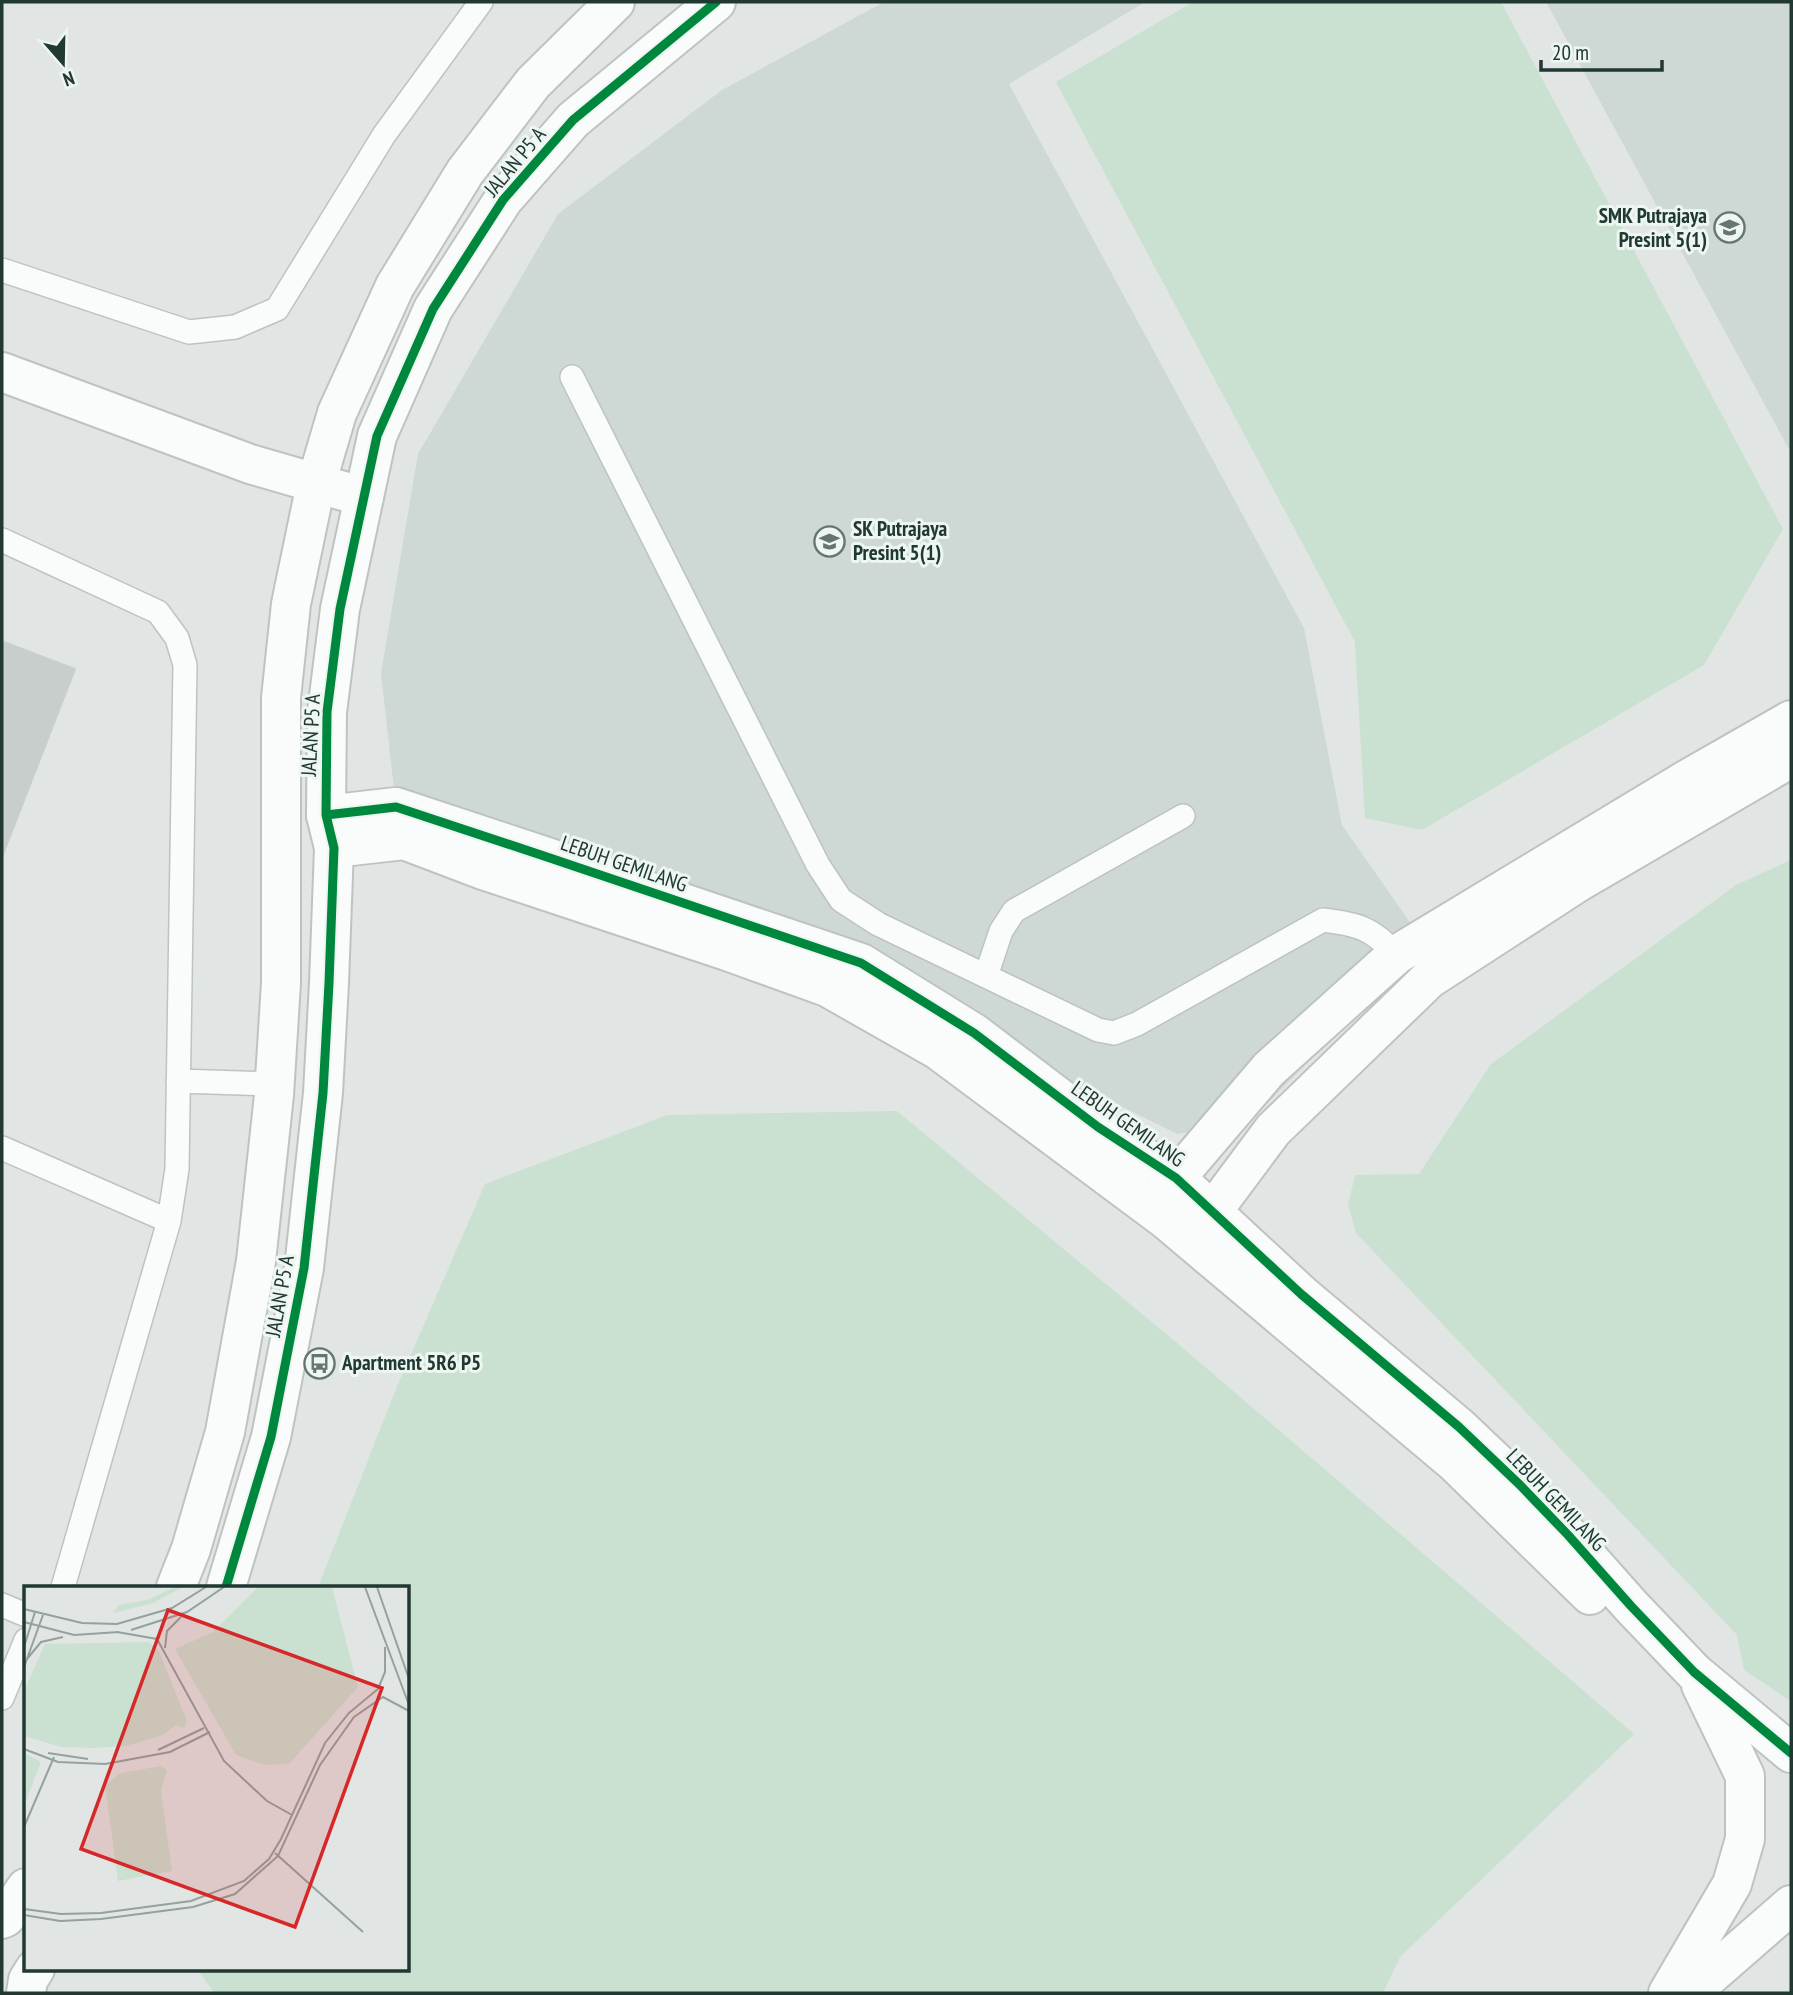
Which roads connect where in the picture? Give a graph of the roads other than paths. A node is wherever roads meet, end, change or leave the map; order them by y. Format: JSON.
{"nodes":[{"id":1,"x":481,"y":2,"type":"edge"},
{"id":2,"x":615,"y":2,"type":"edge"},
{"id":3,"x":716,"y":2,"type":"edge"},
{"id":4,"x":2,"y":270,"type":"edge"},
{"id":5,"x":2,"y":372,"type":"edge"},
{"id":6,"x":572,"y":377,"type":"dead end"},
{"id":7,"x":316,"y":484,"type":"junction"},
{"id":8,"x":364,"y":497,"type":"junction"},
{"id":9,"x":2,"y":540,"type":"edge"},
{"id":10,"x":1791,"y":720,"type":"edge"},
{"id":11,"x":1791,"y":758,"type":"edge"},
{"id":12,"x":1183,"y":816,"type":"dead end"},
{"id":13,"x":330,"y":831,"type":"junction"},
{"id":14,"x":878,"y":924,"type":"junction"},
{"id":15,"x":1396,"y":955,"type":"junction"},
{"id":16,"x":861,"y":963,"type":"junction"},
{"id":17,"x":986,"y":976,"type":"junction"},
{"id":18,"x":178,"y":1081,"type":"junction"},
{"id":19,"x":275,"y":1084,"type":"junction"},
{"id":20,"x":2,"y":1148,"type":"edge"},
{"id":21,"x":1176,"y":1178,"type":"junction"},
{"id":22,"x":1153,"y":1210,"type":"junction"},
{"id":23,"x":169,"y":1221,"type":"junction"},
{"id":24,"x":1201,"y":1226,"type":"junction"},
{"id":25,"x":64,"y":1586,"type":"edge"},
{"id":26,"x":176,"y":1586,"type":"edge"},
{"id":27,"x":226,"y":1586,"type":"edge"},
{"id":28,"x":2,"y":1605,"type":"edge"},
{"id":29,"x":24,"y":1614,"type":"edge"},
{"id":30,"x":24,"y":1645,"type":"edge"},
{"id":31,"x":1695,"y":1672,"type":"junction"},
{"id":32,"x":2,"y":1698,"type":"edge"},
{"id":33,"x":1717,"y":1718,"type":"junction"},
{"id":34,"x":1791,"y":1753,"type":"edge"},
{"id":35,"x":24,"y":1891,"type":"edge"},
{"id":36,"x":1791,"y":1905,"type":"edge"},
{"id":37,"x":2,"y":1919,"type":"edge"},
{"id":38,"x":34,"y":1970,"type":"edge"},
{"id":39,"x":26,"y":1993,"type":"edge"},
{"id":40,"x":1668,"y":1993,"type":"edge"},
{"id":41,"x":1690,"y":1993,"type":"edge"}],
"edges":[{"from":1,"to":4,"type":"lane"},
{"from":2,"to":7,"type":"street","name":"JALAN P5 A"},
{"from":3,"to":8,"type":"street","name":"JALAN P5 A"},
{"from":5,"to":7,"type":"street"},
{"from":6,"to":14,"type":"lane"},
{"from":7,"to":8,"type":"street"},
{"from":7,"to":19,"type":"street","name":"JALAN P5 A"},
{"from":8,"to":13,"type":"street","name":"JALAN P5 A"},
{"from":9,"to":18,"type":"lane"},
{"from":10,"to":15,"type":"street"},
{"from":11,"to":24,"type":"street"},
{"from":12,"to":17,"type":"lane"},
{"from":13,"to":16,"type":"street","name":"LEBUH GEMILANG"},
{"from":13,"to":22,"type":"street"},
{"from":13,"to":27,"type":"street","name":"JALAN P5 A"},
{"from":14,"to":16,"type":"lane"},
{"from":14,"to":17,"type":"lane"},
{"from":15,"to":17,"type":"lane"},
{"from":15,"to":21,"type":"street"},
{"from":16,"to":21,"type":"street","name":"LEBUH GEMILANG"},
{"from":18,"to":19,"type":"lane"},
{"from":18,"to":23,"type":"lane"},
{"from":19,"to":26,"type":"street","name":"JALAN P5 A"},
{"from":20,"to":23,"type":"lane"},
{"from":21,"to":22,"type":"street"},
{"from":21,"to":24,"type":"street","name":"LEBUH GEMILANG"},
{"from":22,"to":24,"type":"street"},
{"from":23,"to":25,"type":"lane"},
{"from":24,"to":31,"type":"street","name":"LEBUH GEMILANG"},
{"from":24,"to":33,"type":"street"},
{"from":28,"to":29,"type":"lane"},
{"from":30,"to":32,"type":"lane"},
{"from":31,"to":33,"type":"street"},
{"from":31,"to":34,"type":"street","name":"LEBUH GEMILANG"},
{"from":33,"to":40,"type":"street"},
{"from":35,"to":37,"type":"street"},
{"from":36,"to":41,"type":"street"},
{"from":38,"to":39,"type":"street"}]}
